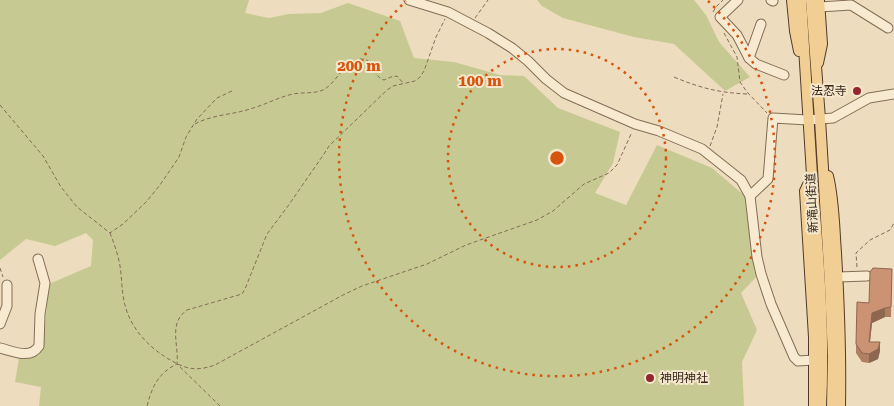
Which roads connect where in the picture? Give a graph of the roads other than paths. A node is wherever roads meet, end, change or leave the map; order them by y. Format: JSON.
{"nodes":[{"id":1,"x":409,"y":0,"type":"edge"},
{"id":2,"x":444,"y":0,"type":"edge"},
{"id":3,"x":738,"y":0,"type":"edge"},
{"id":4,"x":792,"y":0,"type":"edge"},
{"id":5,"x":802,"y":0,"type":"edge"},
{"id":6,"x":811,"y":0,"type":"edge"},
{"id":7,"x":819,"y":4,"type":"edge"},
{"id":8,"x":448,"y":12,"type":"junction"},
{"id":9,"x":761,"y":24,"type":"dead end"},
{"id":10,"x":888,"y":28,"type":"dead end"},
{"id":11,"x":749,"y":58,"type":"junction"},
{"id":12,"x":816,"y":67,"type":"junction"},
{"id":13,"x":784,"y":75,"type":"dead end"},
{"id":14,"x":806,"y":79,"type":"junction"},
{"id":15,"x":894,"y":94,"type":"edge"},
{"id":16,"x":820,"y":119,"type":"junction"},
{"id":17,"x":808,"y":120,"type":"junction"},
{"id":18,"x":822,"y":151,"type":"junction"},
{"id":19,"x":812,"y":175,"type":"junction"},
{"id":20,"x":750,"y":196,"type":"junction"},
{"id":21,"x":38,"y":259,"type":"dead end"},
{"id":22,"x":862,"y":276,"type":"road end"},
{"id":23,"x":838,"y":277,"type":"junction"},
{"id":24,"x":6,"y":285,"type":"road end"},
{"id":25,"x":0,"y":324,"type":"edge"},
{"id":26,"x":0,"y":348,"type":"edge"},
{"id":27,"x":814,"y":360,"type":"junction"},
{"id":28,"x":814,"y":406,"type":"edge"},
{"id":29,"x":821,"y":406,"type":"edge"},
{"id":30,"x":832,"y":406,"type":"edge"},
{"id":31,"x":840,"y":406,"type":"edge"}],
"edges":[{"from":1,"to":8,"type":"street"},
{"from":2,"to":8,"type":"street"},
{"from":3,"to":11,"type":"street"},
{"from":4,"to":14,"type":"main road"},
{"from":5,"to":14,"type":"main road","name":"新滝山街道"},
{"from":6,"to":12,"type":"main road","name":"新滝山街道"},
{"from":7,"to":10,"type":"street"},
{"from":7,"to":12,"type":"main road"},
{"from":8,"to":20,"type":"street"},
{"from":9,"to":11,"type":"street"},
{"from":11,"to":13,"type":"street"},
{"from":12,"to":16,"type":"main road","name":"新滝山街道"},
{"from":14,"to":17,"type":"main road","name":"新滝山街道"},
{"from":15,"to":16,"type":"street"},
{"from":16,"to":17,"type":"street"},
{"from":16,"to":18,"type":"main road","name":"新滝山街道"},
{"from":17,"to":19,"type":"main road","name":"新滝山街道"},
{"from":17,"to":20,"type":"street"},
{"from":18,"to":23,"type":"main road"},
{"from":18,"to":30,"type":"main road","name":"新滝山街道"},
{"from":19,"to":27,"type":"main road"},
{"from":19,"to":29,"type":"main road","name":"新滝山街道"},
{"from":20,"to":27,"type":"street"},
{"from":21,"to":26,"type":"street"},
{"from":22,"to":23,"type":"street"},
{"from":23,"to":31,"type":"main road"},
{"from":24,"to":25,"type":"street"},
{"from":27,"to":28,"type":"main road"}]}
